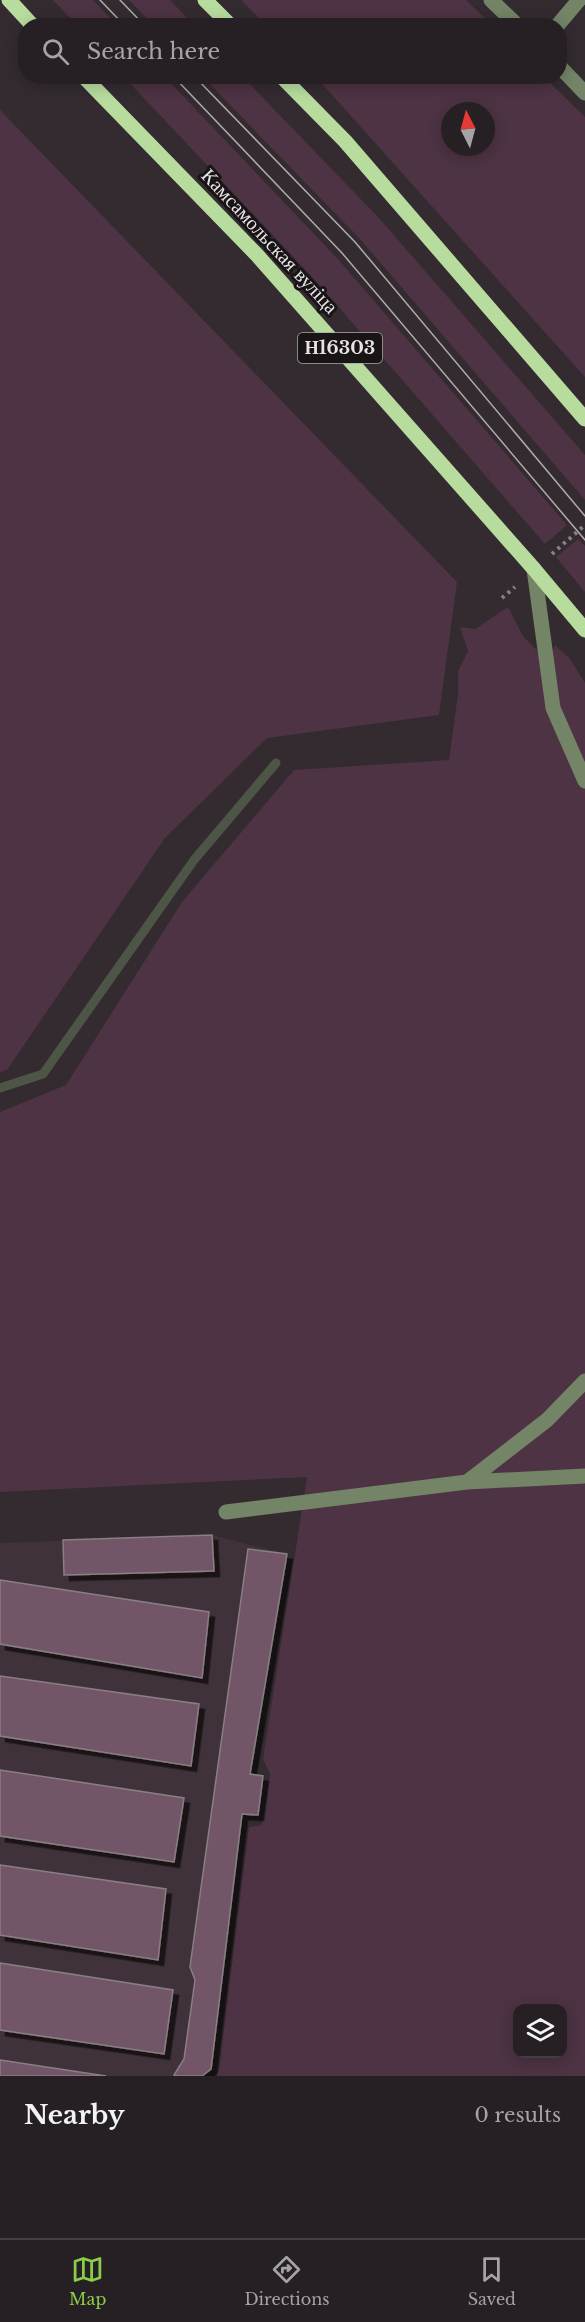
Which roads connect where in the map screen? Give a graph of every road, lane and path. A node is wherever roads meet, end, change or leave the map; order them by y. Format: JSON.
{"nodes":[{"id":1,"x":9,"y":0,"type":"edge"},
{"id":2,"x":205,"y":0,"type":"edge"},
{"id":3,"x":491,"y":0,"type":"edge"},
{"id":4,"x":579,"y":0,"type":"edge"},
{"id":5,"x":26,"y":18,"type":"edge"},
{"id":6,"x":223,"y":18,"type":"edge"},
{"id":7,"x":510,"y":18,"type":"edge"},
{"id":8,"x":564,"y":18,"type":"edge"},
{"id":9,"x":567,"y":74,"type":"edge"},
{"id":10,"x":91,"y":84,"type":"edge"},
{"id":11,"x":289,"y":84,"type":"edge"},
{"id":12,"x":585,"y":93,"type":"edge"},
{"id":13,"x":585,"y":419,"type":"edge"},
{"id":14,"x":534,"y":569,"type":"junction"},
{"id":15,"x":585,"y":630,"type":"edge"},
{"id":16,"x":585,"y":781,"type":"edge"},
{"id":17,"x":585,"y":1381,"type":"edge"},
{"id":18,"x":585,"y":1476,"type":"edge"},
{"id":19,"x":467,"y":1482,"type":"junction"},
{"id":20,"x":225,"y":1512,"type":"dead end"}],
"edges":[{"from":1,"to":5,"type":"main road"},
{"from":2,"to":6,"type":"main road"},
{"from":3,"to":7,"type":"street"},
{"from":4,"to":8,"type":"street"},
{"from":9,"to":12,"type":"street"},
{"from":10,"to":14,"type":"main road","name":"Камсамольская вуліца","number":"Н16303"},
{"from":11,"to":13,"type":"main road"},
{"from":14,"to":15,"type":"main road","name":"Камсамольская вуліца","number":"Н16303"},
{"from":14,"to":16,"type":"street"},
{"from":17,"to":19,"type":"street"},
{"from":18,"to":19,"type":"street"},
{"from":19,"to":20,"type":"street"}]}
